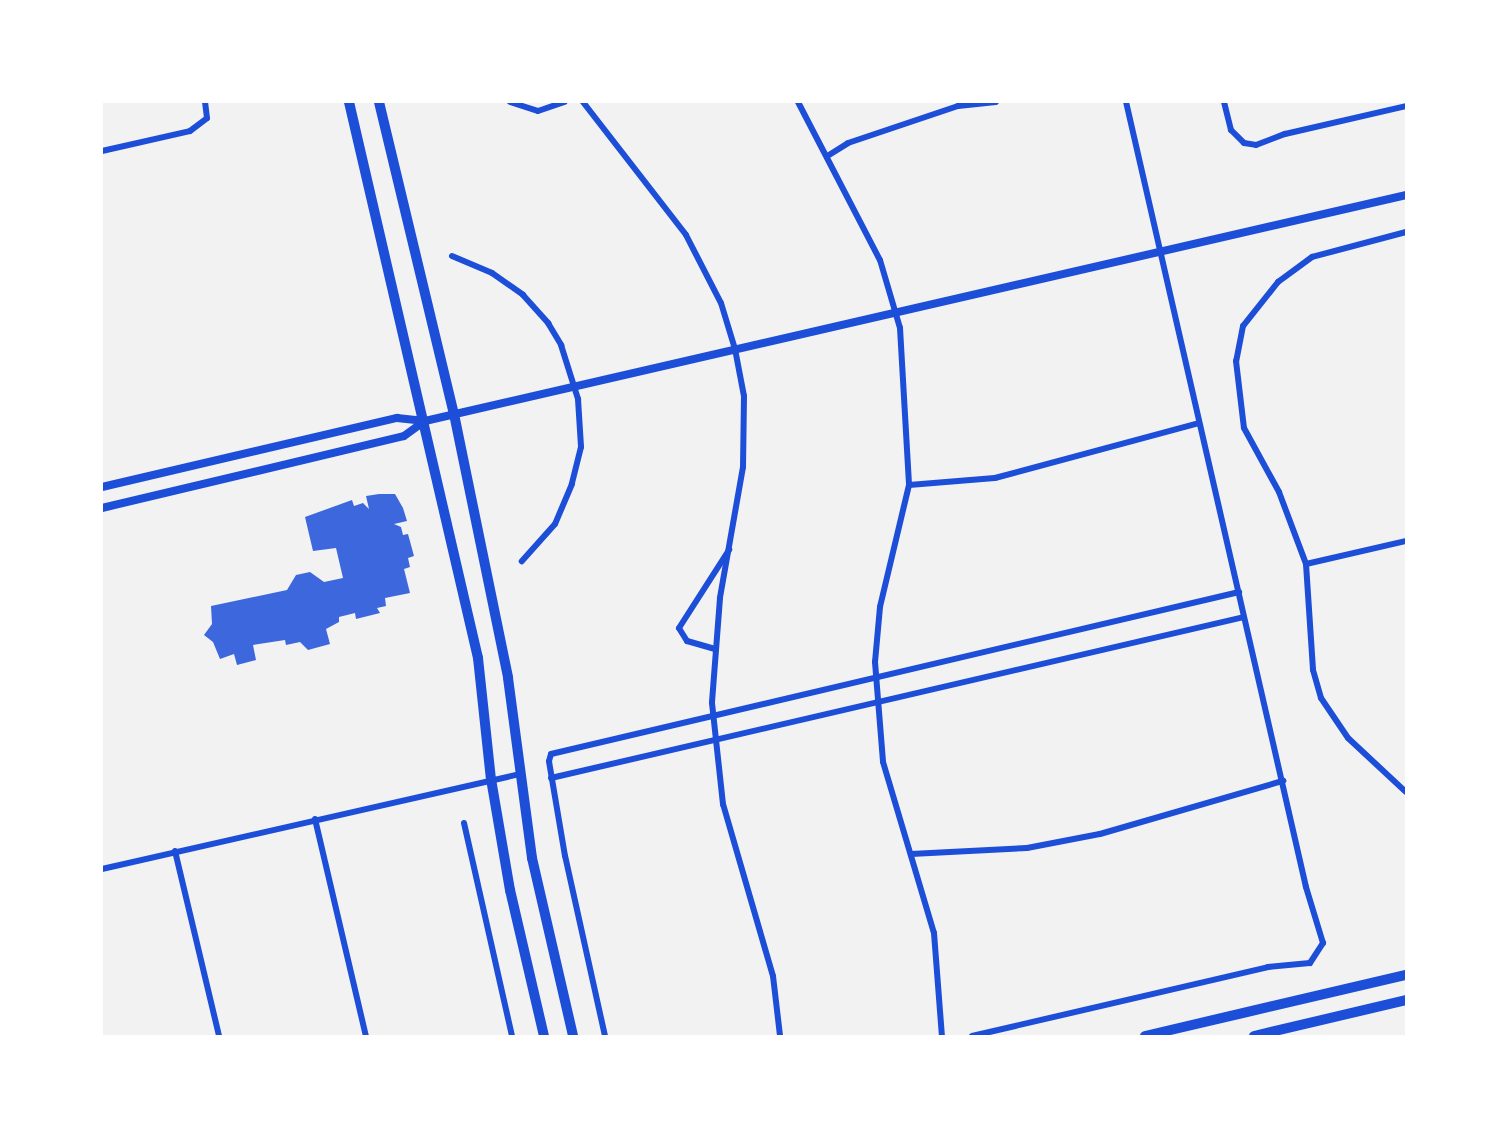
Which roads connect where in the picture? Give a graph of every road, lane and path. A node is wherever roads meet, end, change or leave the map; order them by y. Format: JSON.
{"nodes":[{"id":1,"x":205,"y":102,"type":"edge"},
{"id":2,"x":349,"y":102,"type":"edge"},
{"id":3,"x":379,"y":102,"type":"edge"},
{"id":4,"x":510,"y":102,"type":"edge"},
{"id":5,"x":564,"y":102,"type":"edge"},
{"id":6,"x":583,"y":102,"type":"edge"},
{"id":7,"x":797,"y":102,"type":"edge"},
{"id":8,"x":996,"y":102,"type":"edge"},
{"id":9,"x":1126,"y":102,"type":"edge"},
{"id":10,"x":1224,"y":102,"type":"edge"},
{"id":11,"x":957,"y":104,"type":"edge"},
{"id":12,"x":1406,"y":106,"type":"edge"},
{"id":13,"x":102,"y":151,"type":"edge"},
{"id":14,"x":829,"y":155,"type":"junction"},
{"id":15,"x":1406,"y":195,"type":"edge"},
{"id":16,"x":1406,"y":232,"type":"edge"},
{"id":17,"x":1161,"y":252,"type":"junction"},
{"id":18,"x":452,"y":256,"type":"dead end"},
{"id":19,"x":895,"y":312,"type":"junction"},
{"id":20,"x":735,"y":349,"type":"junction"},
{"id":21,"x":575,"y":387,"type":"junction"},
{"id":22,"x":454,"y":414,"type":"junction"},
{"id":23,"x":425,"y":421,"type":"junction"},
{"id":24,"x":1199,"y":423,"type":"junction"},
{"id":25,"x":909,"y":485,"type":"junction"},
{"id":26,"x":102,"y":487,"type":"edge"},
{"id":27,"x":102,"y":508,"type":"edge"},
{"id":28,"x":1406,"y":541,"type":"edge"},
{"id":29,"x":732,"y":545,"type":"junction"},
{"id":30,"x":522,"y":561,"type":"dead end"},
{"id":31,"x":1306,"y":564,"type":"junction"},
{"id":32,"x":1239,"y":592,"type":"junction"},
{"id":33,"x":1244,"y":617,"type":"junction"},
{"id":34,"x":715,"y":649,"type":"junction"},
{"id":35,"x":876,"y":676,"type":"junction"},
{"id":36,"x":878,"y":703,"type":"junction"},
{"id":37,"x":713,"y":714,"type":"junction"},
{"id":38,"x":715,"y":740,"type":"junction"},
{"id":39,"x":519,"y":774,"type":"junction"},
{"id":40,"x":551,"y":778,"type":"junction"},
{"id":41,"x":491,"y":779,"type":"junction"},
{"id":42,"x":1283,"y":781,"type":"junction"},
{"id":43,"x":1406,"y":792,"type":"edge"},
{"id":44,"x":316,"y":819,"type":"junction"},
{"id":45,"x":464,"y":822,"type":"dead end"},
{"id":46,"x":175,"y":851,"type":"junction"},
{"id":47,"x":911,"y":854,"type":"junction"},
{"id":48,"x":102,"y":869,"type":"edge"},
{"id":49,"x":1406,"y":975,"type":"edge"},
{"id":50,"x":1406,"y":1000,"type":"edge"},
{"id":51,"x":219,"y":1037,"type":"edge"},
{"id":52,"x":366,"y":1037,"type":"edge"},
{"id":53,"x":512,"y":1037,"type":"edge"},
{"id":54,"x":544,"y":1037,"type":"edge"},
{"id":55,"x":573,"y":1037,"type":"edge"},
{"id":56,"x":605,"y":1037,"type":"edge"},
{"id":57,"x":780,"y":1037,"type":"edge"},
{"id":58,"x":942,"y":1037,"type":"edge"},
{"id":59,"x":972,"y":1037,"type":"edge"},
{"id":60,"x":1145,"y":1037,"type":"edge"},
{"id":61,"x":1254,"y":1037,"type":"edge"}],
"edges":[{"from":1,"to":13,"type":"street"},
{"from":2,"to":23,"type":"main road"},
{"from":3,"to":22,"type":"main road"},
{"from":4,"to":5,"type":"street"},
{"from":6,"to":20,"type":"street"},
{"from":7,"to":14,"type":"street"},
{"from":8,"to":11,"type":"street"},
{"from":9,"to":17,"type":"street"},
{"from":10,"to":12,"type":"street"},
{"from":11,"to":14,"type":"street"},
{"from":14,"to":19,"type":"street"},
{"from":15,"to":17,"type":"street"},
{"from":16,"to":31,"type":"street"},
{"from":17,"to":19,"type":"street"},
{"from":17,"to":24,"type":"street"},
{"from":18,"to":21,"type":"street"},
{"from":19,"to":20,"type":"street"},
{"from":19,"to":25,"type":"street"},
{"from":20,"to":21,"type":"street"},
{"from":20,"to":29,"type":"street"},
{"from":21,"to":22,"type":"street"},
{"from":21,"to":30,"type":"street"},
{"from":22,"to":23,"type":"street"},
{"from":22,"to":39,"type":"main road"},
{"from":23,"to":26,"type":"street"},
{"from":23,"to":27,"type":"street"},
{"from":23,"to":41,"type":"main road"},
{"from":24,"to":25,"type":"street"},
{"from":24,"to":32,"type":"street"},
{"from":25,"to":35,"type":"street"},
{"from":28,"to":31,"type":"street"},
{"from":29,"to":34,"type":"street"},
{"from":29,"to":34,"type":"street"},
{"from":31,"to":43,"type":"street"},
{"from":32,"to":33,"type":"street"},
{"from":32,"to":35,"type":"street"},
{"from":33,"to":36,"type":"street"},
{"from":33,"to":42,"type":"street"},
{"from":34,"to":37,"type":"street"},
{"from":35,"to":36,"type":"street"},
{"from":35,"to":37,"type":"street"},
{"from":36,"to":38,"type":"street"},
{"from":36,"to":47,"type":"street"},
{"from":37,"to":38,"type":"street"},
{"from":37,"to":40,"type":"street"},
{"from":38,"to":40,"type":"street"},
{"from":38,"to":57,"type":"street"},
{"from":39,"to":41,"type":"street"},
{"from":39,"to":55,"type":"main road"},
{"from":40,"to":56,"type":"street"},
{"from":41,"to":44,"type":"street"},
{"from":41,"to":54,"type":"main road"},
{"from":42,"to":47,"type":"street"},
{"from":42,"to":59,"type":"street"},
{"from":44,"to":46,"type":"street"},
{"from":44,"to":52,"type":"street"},
{"from":45,"to":53,"type":"street"},
{"from":46,"to":48,"type":"street"},
{"from":46,"to":51,"type":"street"},
{"from":47,"to":58,"type":"street"},
{"from":49,"to":60,"type":"main road"},
{"from":50,"to":61,"type":"main road"}]}
